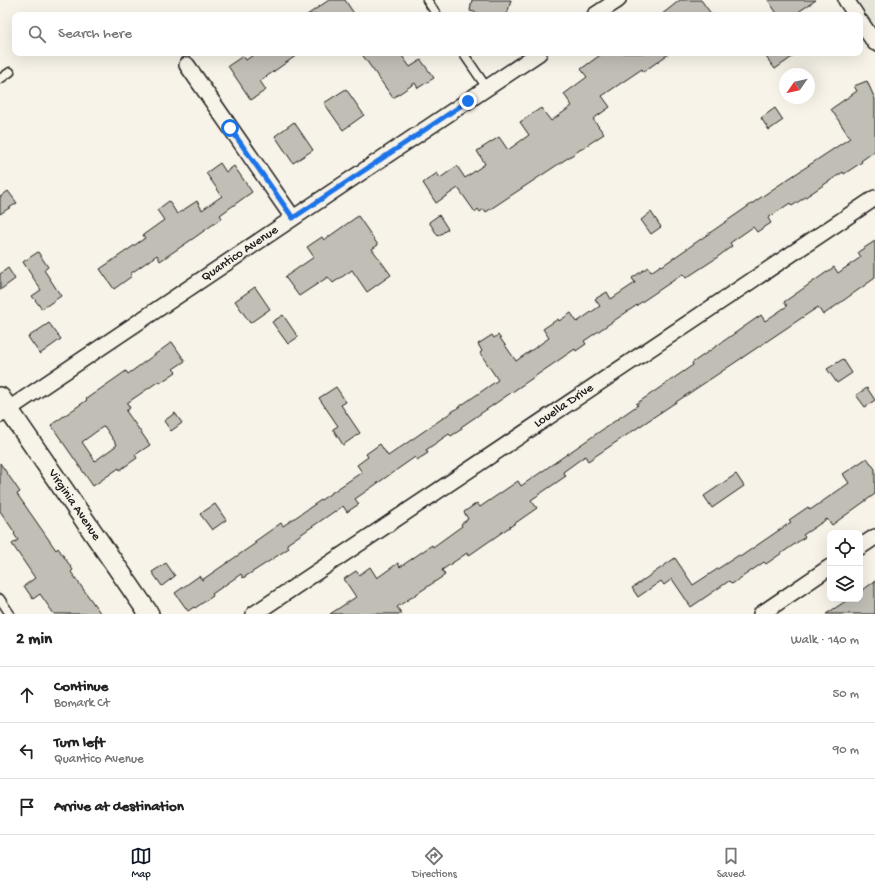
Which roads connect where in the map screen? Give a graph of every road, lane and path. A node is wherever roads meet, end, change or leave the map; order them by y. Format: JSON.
{"nodes":[{"id":1,"x":427,"y":0,"type":"edge"},
{"id":2,"x":846,"y":0,"type":"edge"},
{"id":3,"x":613,"y":1,"type":"edge"},
{"id":4,"x":435,"y":12,"type":"edge"},
{"id":5,"x":600,"y":12,"type":"edge"},
{"id":6,"x":854,"y":12,"type":"edge"},
{"id":7,"x":863,"y":25,"type":"edge"},
{"id":8,"x":875,"y":43,"type":"edge"},
{"id":9,"x":465,"y":56,"type":"edge"},
{"id":10,"x":535,"y":56,"type":"edge"},
{"id":11,"x":187,"y":65,"type":"dead end"},
{"id":12,"x":10,"y":72,"type":"dead end"},
{"id":13,"x":0,"y":79,"type":"edge"},
{"id":14,"x":487,"y":88,"type":"junction"},
{"id":15,"x":875,"y":198,"type":"edge"},
{"id":16,"x":293,"y":218,"type":"junction"},
{"id":17,"x":3,"y":407,"type":"edge"},
{"id":18,"x":875,"y":537,"type":"edge"},
{"id":19,"x":863,"y":545,"type":"edge"},
{"id":20,"x":827,"y":569,"type":"edge"},
{"id":21,"x":0,"y":599,"type":"edge"},
{"id":22,"x":10,"y":614,"type":"edge"},
{"id":23,"x":149,"y":614,"type":"edge"},
{"id":24,"x":254,"y":614,"type":"edge"},
{"id":25,"x":761,"y":614,"type":"edge"}],
"edges":[{"from":1,"to":4,"type":"lane"},
{"from":2,"to":6,"type":"street"},
{"from":3,"to":5,"type":"street"},
{"from":7,"to":8,"type":"street"},
{"from":9,"to":14,"type":"lane"},
{"from":10,"to":14,"type":"street","name":"Quantico Avenue"},
{"from":11,"to":16,"type":"street"},
{"from":12,"to":13,"type":"lane"},
{"from":14,"to":16,"type":"street","name":"Quantico Avenue"},
{"from":15,"to":24,"type":"street","name":"Louella Drive"},
{"from":16,"to":17,"type":"street","name":"Quantico Avenue"},
{"from":17,"to":23,"type":"street","name":"Virginia Avenue"},
{"from":18,"to":19,"type":"street"},
{"from":20,"to":25,"type":"street"},
{"from":21,"to":22,"type":"lane"}]}
